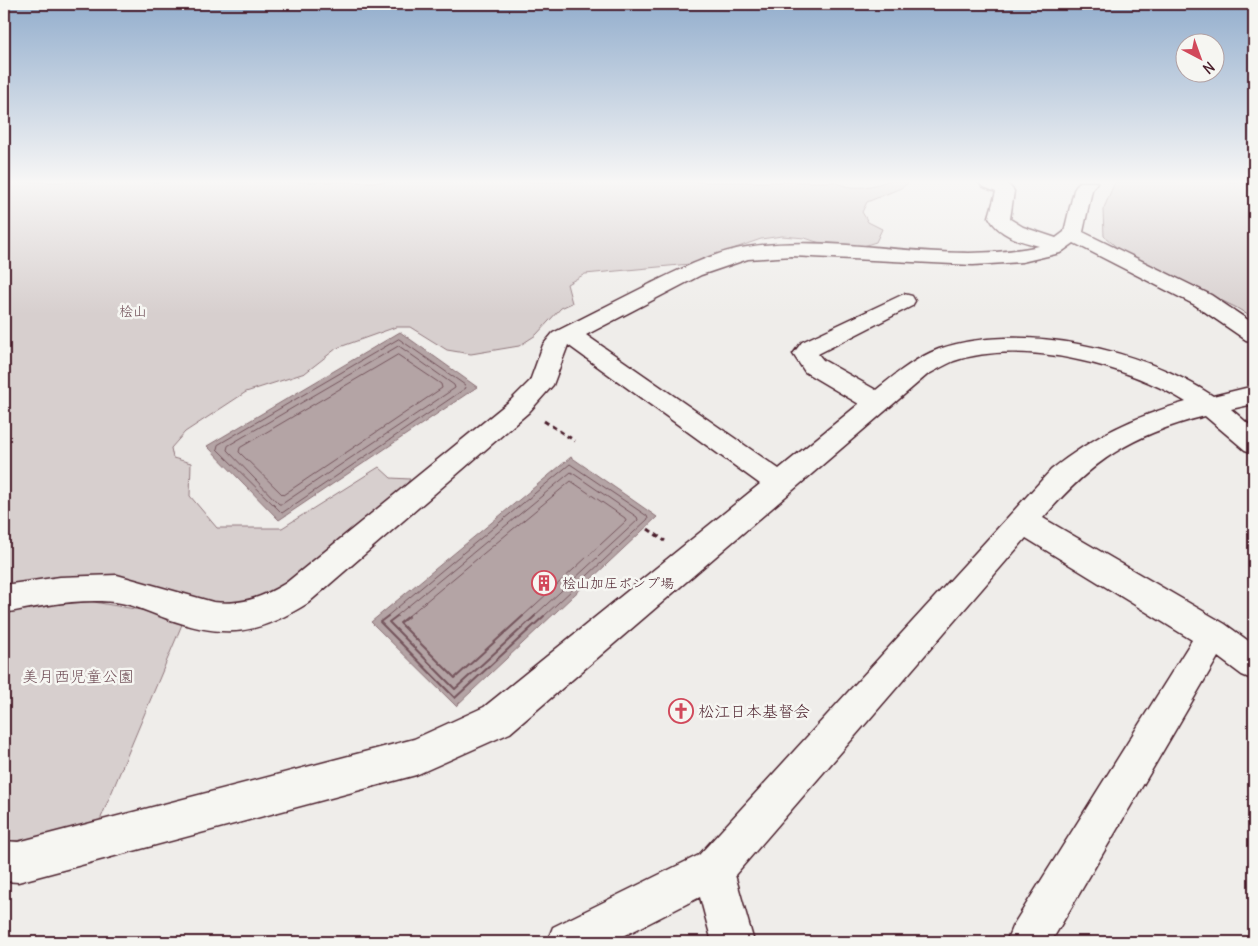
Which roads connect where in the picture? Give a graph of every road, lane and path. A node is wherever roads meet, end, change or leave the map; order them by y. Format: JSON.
{"nodes":[{"id":1,"x":1006,"y":226,"type":"edge"},
{"id":2,"x":1071,"y":226,"type":"edge"},
{"id":3,"x":1066,"y":240,"type":"junction"},
{"id":4,"x":904,"y":300,"type":"dead end"},
{"id":5,"x":569,"y":334,"type":"junction"},
{"id":6,"x":1254,"y":335,"type":"edge"},
{"id":7,"x":1254,"y":395,"type":"edge"},
{"id":8,"x":878,"y":403,"type":"junction"},
{"id":9,"x":520,"y":406,"type":"junction"},
{"id":10,"x":1209,"y":406,"type":"junction"},
{"id":11,"x":575,"y":441,"type":"dead end"},
{"id":12,"x":1254,"y":443,"type":"edge"},
{"id":13,"x":781,"y":485,"type":"junction"},
{"id":14,"x":1024,"y":522,"type":"junction"},
{"id":15,"x":4,"y":599,"type":"edge"},
{"id":16,"x":1213,"y":635,"type":"junction"},
{"id":17,"x":1254,"y":664,"type":"edge"},
{"id":18,"x":4,"y":861,"type":"edge"},
{"id":19,"x":712,"y":869,"type":"junction"},
{"id":20,"x":568,"y":942,"type":"edge"},
{"id":21,"x":733,"y":942,"type":"edge"},
{"id":22,"x":1027,"y":942,"type":"edge"}],
"edges":[{"from":1,"to":3,"type":"street"},
{"from":2,"to":3,"type":"street"},
{"from":3,"to":5,"type":"street"},
{"from":3,"to":6,"type":"street"},
{"from":4,"to":8,"type":"street"},
{"from":5,"to":9,"type":"street"},
{"from":5,"to":13,"type":"street"},
{"from":7,"to":10,"type":"street"},
{"from":8,"to":10,"type":"street"},
{"from":8,"to":13,"type":"street"},
{"from":9,"to":11,"type":"path"},
{"from":9,"to":15,"type":"street"},
{"from":10,"to":12,"type":"street"},
{"from":10,"to":14,"type":"street"},
{"from":13,"to":18,"type":"street"},
{"from":14,"to":16,"type":"street"},
{"from":14,"to":19,"type":"street"},
{"from":16,"to":17,"type":"street"},
{"from":16,"to":22,"type":"street"},
{"from":19,"to":20,"type":"street"},
{"from":19,"to":21,"type":"street"}]}
